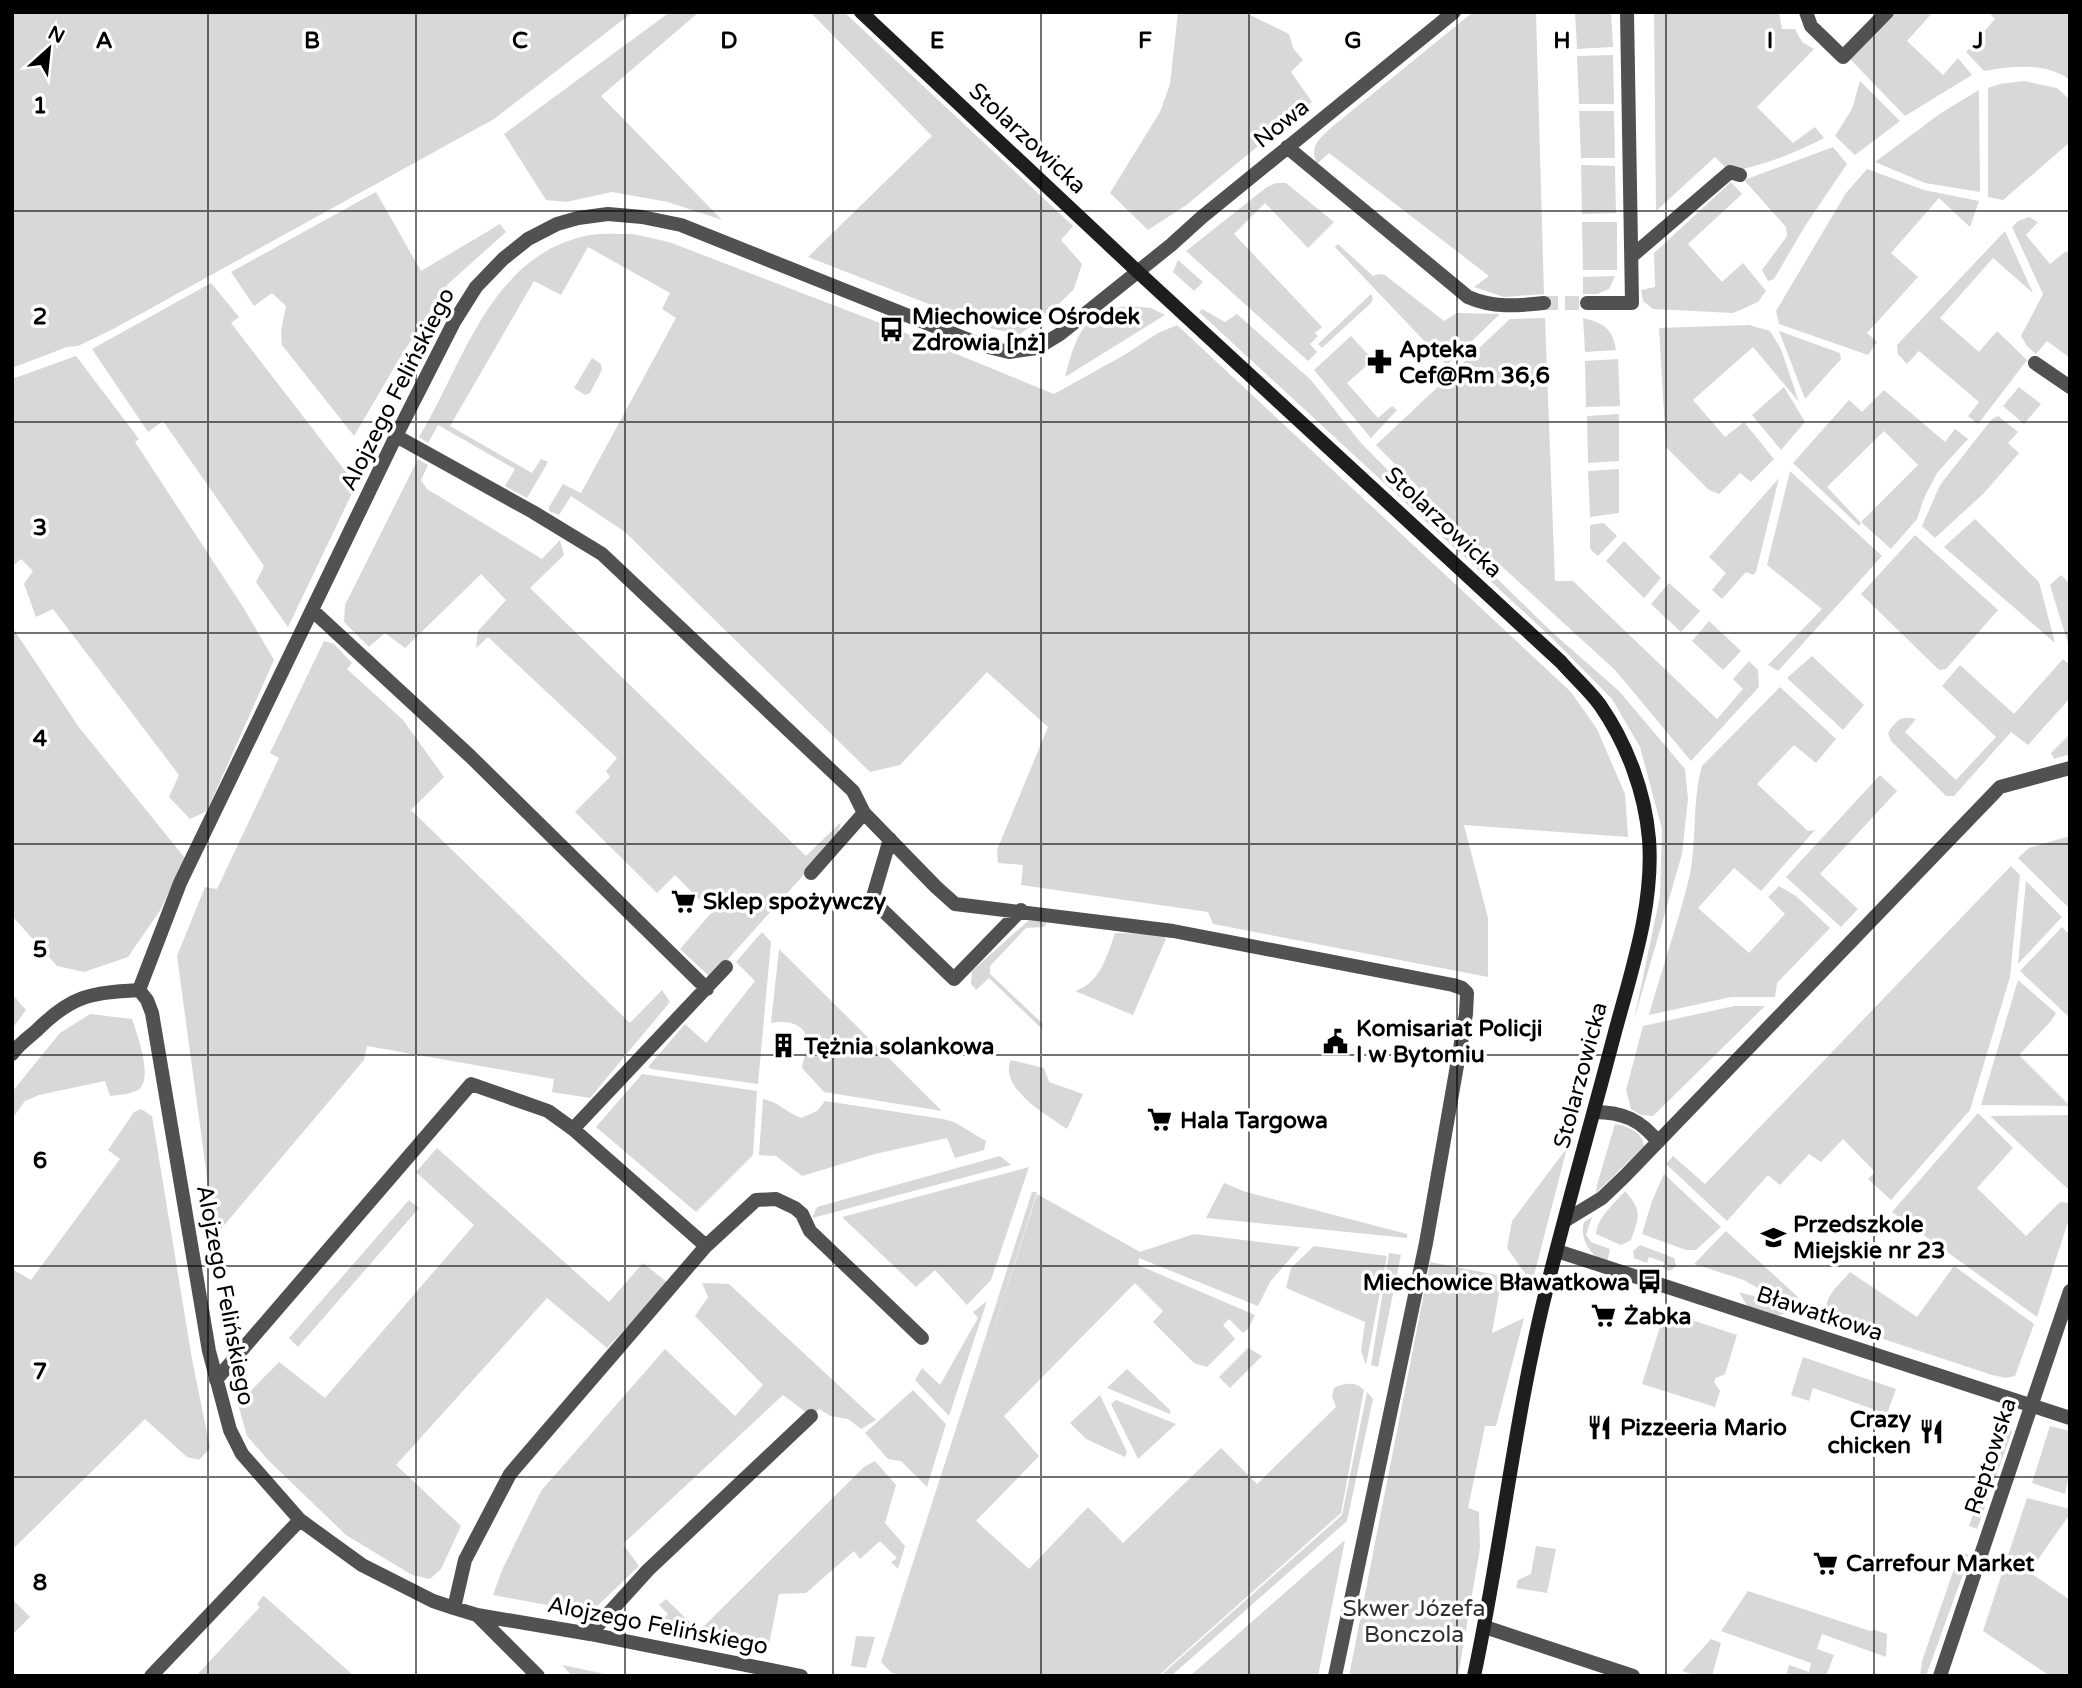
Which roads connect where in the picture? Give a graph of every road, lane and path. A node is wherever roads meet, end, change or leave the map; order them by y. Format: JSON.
{"nodes":[{"id":1,"x":861,"y":12,"type":"edge"},
{"id":2,"x":1454,"y":12,"type":"edge"},
{"id":3,"x":1627,"y":12,"type":"edge"},
{"id":4,"x":1806,"y":12,"type":"edge"},
{"id":5,"x":1888,"y":12,"type":"edge"},
{"id":6,"x":1287,"y":147,"type":"junction"},
{"id":7,"x":1740,"y":175,"type":"dead end"},
{"id":8,"x":1632,"y":257,"type":"junction"},
{"id":9,"x":1137,"y":271,"type":"junction"},
{"id":10,"x":1544,"y":303,"type":"tunnel mouth"},
{"id":11,"x":1587,"y":303,"type":"tunnel mouth"},
{"id":12,"x":2035,"y":363,"type":"dead end"},
{"id":13,"x":2070,"y":387,"type":"edge"},
{"id":14,"x":396,"y":436,"type":"junction"},
{"id":15,"x":312,"y":610,"type":"junction"},
{"id":16,"x":2070,"y":768,"type":"edge"},
{"id":17,"x":864,"y":813,"type":"junction"},
{"id":18,"x":890,"y":839,"type":"junction"},
{"id":19,"x":811,"y":873,"type":"dead end"},
{"id":20,"x":1021,"y":910,"type":"junction"},
{"id":21,"x":726,"y":967,"type":"dead end"},
{"id":22,"x":706,"y":989,"type":"junction"},
{"id":23,"x":139,"y":990,"type":"junction"},
{"id":24,"x":12,"y":1054,"type":"edge"},
{"id":25,"x":1594,"y":1112,"type":"junction"},
{"id":26,"x":573,"y":1129,"type":"junction"},
{"id":27,"x":1658,"y":1142,"type":"junction"},
{"id":28,"x":1566,"y":1220,"type":"junction"},
{"id":29,"x":706,"y":1247,"type":"junction"},
{"id":30,"x":1557,"y":1251,"type":"junction"},
{"id":31,"x":2070,"y":1291,"type":"edge"},
{"id":32,"x":922,"y":1338,"type":"dead end"},
{"id":33,"x":216,"y":1380,"type":"junction"},
{"id":34,"x":2030,"y":1405,"type":"junction"},
{"id":35,"x":811,"y":1416,"type":"dead end"},
{"id":36,"x":2070,"y":1418,"type":"edge"},
{"id":37,"x":300,"y":1520,"type":"junction"},
{"id":38,"x":454,"y":1608,"type":"junction"},
{"id":39,"x":477,"y":1615,"type":"junction"},
{"id":40,"x":1485,"y":1627,"type":"junction"},
{"id":41,"x":590,"y":1634,"type":"junction"},
{"id":42,"x":151,"y":1676,"type":"edge"},
{"id":43,"x":538,"y":1676,"type":"edge"},
{"id":44,"x":801,"y":1676,"type":"edge"},
{"id":45,"x":1335,"y":1676,"type":"edge"},
{"id":46,"x":1474,"y":1676,"type":"edge"},
{"id":47,"x":1633,"y":1676,"type":"edge"},
{"id":48,"x":1940,"y":1676,"type":"edge"}],
"edges":[{"from":1,"to":9,"type":"street","name":"Stolarzowicka"},
{"from":2,"to":6,"type":"street","name":"Nowa"},
{"from":3,"to":8,"type":"street"},
{"from":4,"to":5,"type":"street"},
{"from":6,"to":9,"type":"street","name":"Nowa"},
{"from":6,"to":10,"type":"street"},
{"from":7,"to":8,"type":"street"},
{"from":8,"to":11,"type":"street"},
{"from":9,"to":14,"type":"street","name":"Alojzego Felińskiego"},
{"from":9,"to":25,"type":"street","name":"Stolarzowicka"},
{"from":12,"to":13,"type":"street"},
{"from":14,"to":15,"type":"street","name":"Alojzego Felińskiego"},
{"from":14,"to":17,"type":"street"},
{"from":15,"to":22,"type":"street"},
{"from":15,"to":23,"type":"street","name":"Alojzego Felińskiego"},
{"from":16,"to":27,"type":"street"},
{"from":17,"to":18,"type":"street"},
{"from":17,"to":19,"type":"street"},
{"from":18,"to":20,"type":"street"},
{"from":18,"to":20,"type":"street"},
{"from":20,"to":45,"type":"street"},
{"from":21,"to":22,"type":"street"},
{"from":22,"to":26,"type":"street"},
{"from":23,"to":24,"type":"street"},
{"from":23,"to":33,"type":"street","name":"Alojzego Felińskiego"},
{"from":25,"to":27,"type":"street"},
{"from":25,"to":28,"type":"street","name":"Stolarzowicka"},
{"from":26,"to":29,"type":"street"},
{"from":26,"to":33,"type":"street"},
{"from":27,"to":28,"type":"street"},
{"from":28,"to":30,"type":"street","name":"Stolarzowicka"},
{"from":29,"to":32,"type":"street"},
{"from":29,"to":38,"type":"street"},
{"from":30,"to":34,"type":"street","name":"Bławatkowa"},
{"from":30,"to":40,"type":"street","name":"Stolarzowicka"},
{"from":31,"to":34,"type":"street","name":"Reptowska"},
{"from":33,"to":37,"type":"street","name":"Alojzego Felińskiego"},
{"from":34,"to":36,"type":"street","name":"Bławatkowa"},
{"from":34,"to":48,"type":"street","name":"Reptowska"},
{"from":35,"to":41,"type":"street"},
{"from":37,"to":38,"type":"street","name":"Alojzego Felińskiego"},
{"from":37,"to":42,"type":"street"},
{"from":38,"to":39,"type":"street","name":"Alojzego Felińskiego"},
{"from":39,"to":41,"type":"street","name":"Alojzego Felińskiego"},
{"from":39,"to":43,"type":"street"},
{"from":40,"to":46,"type":"street","name":"Stolarzowicka"},
{"from":40,"to":47,"type":"street"},
{"from":41,"to":44,"type":"street","name":"Alojzego Felińskiego"}]}
